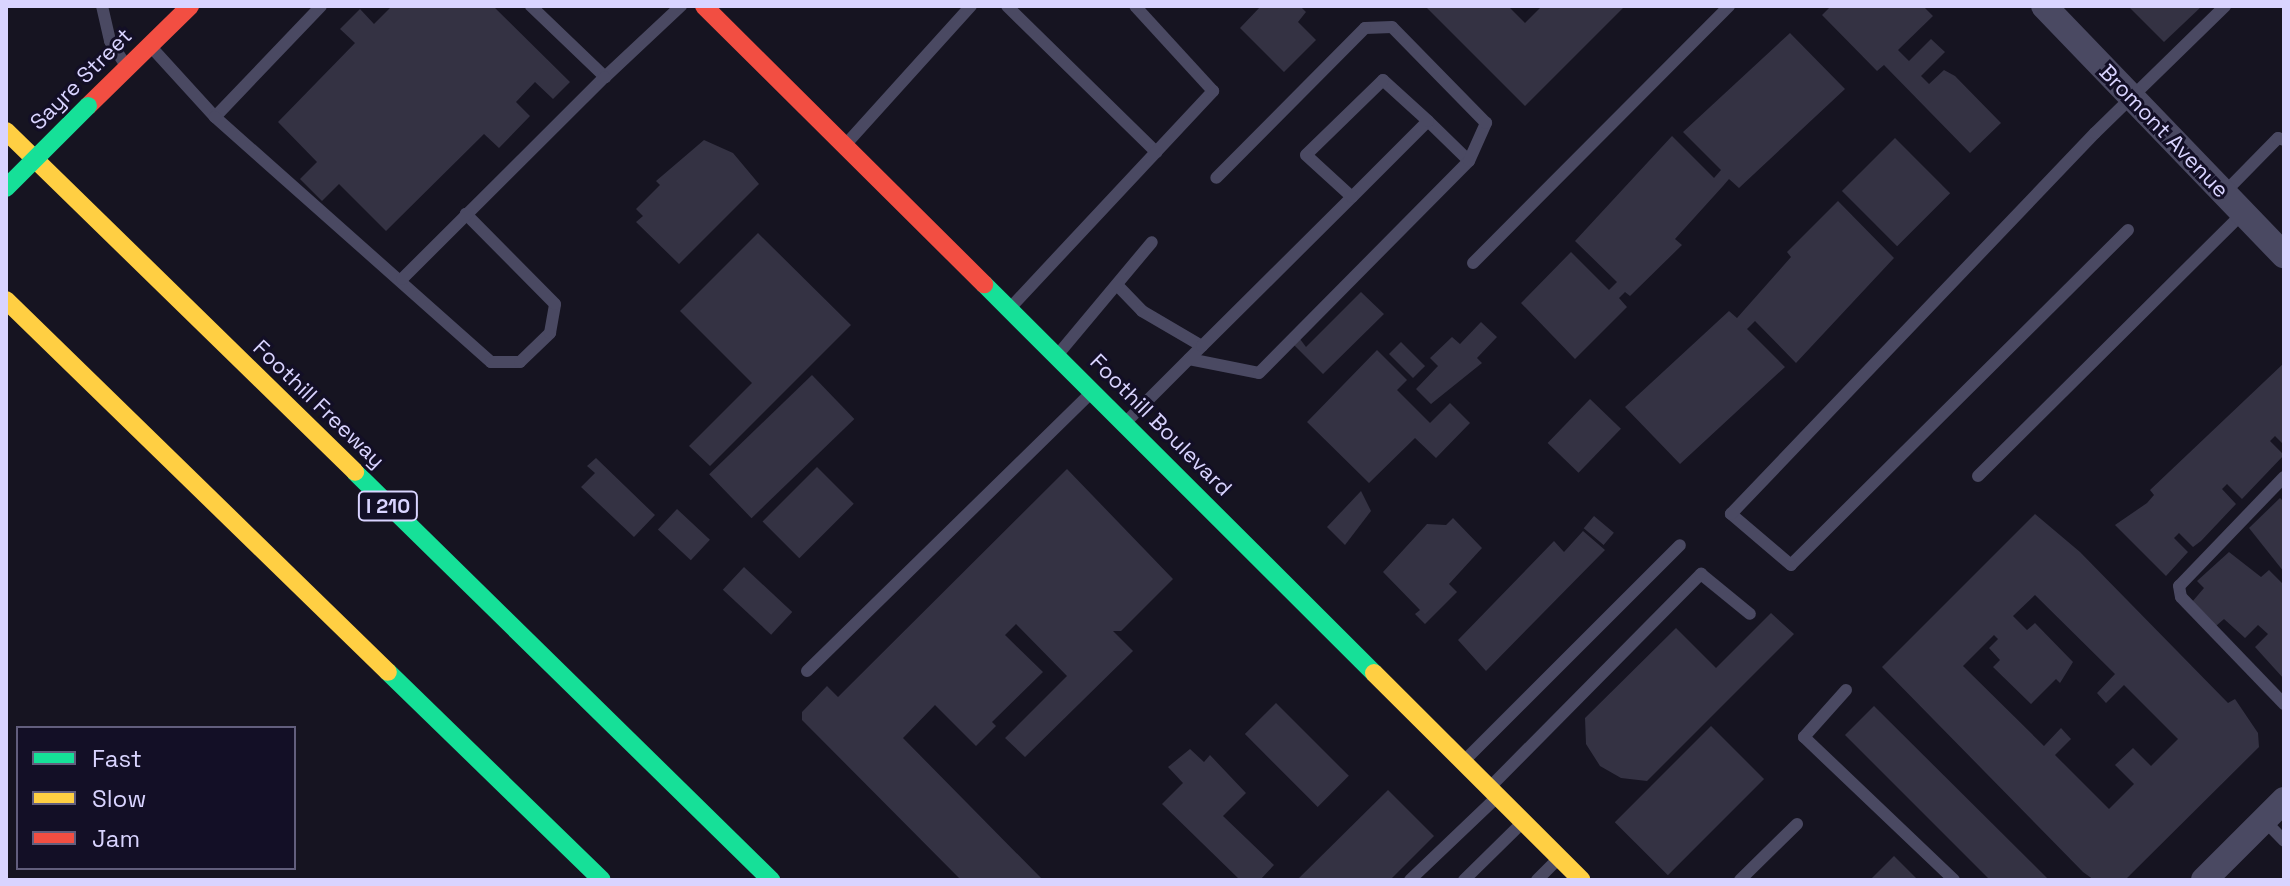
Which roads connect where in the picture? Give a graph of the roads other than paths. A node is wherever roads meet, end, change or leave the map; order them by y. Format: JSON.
{"nodes":[{"id":1,"x":102,"y":6,"type":"edge"},
{"id":2,"x":190,"y":6,"type":"edge"},
{"id":3,"x":321,"y":6,"type":"edge"},
{"id":4,"x":531,"y":6,"type":"edge"},
{"id":5,"x":681,"y":6,"type":"edge"},
{"id":6,"x":704,"y":6,"type":"edge"},
{"id":7,"x":971,"y":6,"type":"edge"},
{"id":8,"x":1007,"y":6,"type":"edge"},
{"id":9,"x":1729,"y":6,"type":"edge"},
{"id":10,"x":2044,"y":6,"type":"edge"},
{"id":11,"x":2225,"y":6,"type":"edge"},
{"id":12,"x":1142,"y":9,"type":"edge"},
{"id":13,"x":150,"y":46,"type":"junction"},
{"id":14,"x":127,"y":67,"type":"junction"},
{"id":15,"x":605,"y":77,"type":"junction"},
{"id":16,"x":2131,"y":96,"type":"junction"},
{"id":17,"x":215,"y":117,"type":"junction"},
{"id":18,"x":1428,"y":121,"type":"junction"},
{"id":19,"x":6,"y":131,"type":"edge"},
{"id":20,"x":2284,"y":140,"type":"edge"},
{"id":21,"x":845,"y":145,"type":"junction"},
{"id":22,"x":1156,"y":152,"type":"junction"},
{"id":23,"x":1469,"y":161,"type":"junction"},
{"id":24,"x":1216,"y":178,"type":"dead end"},
{"id":25,"x":6,"y":188,"type":"edge"},
{"id":26,"x":2224,"y":193,"type":"junction"},
{"id":27,"x":1352,"y":197,"type":"junction"},
{"id":28,"x":2243,"y":213,"type":"junction"},
{"id":29,"x":466,"y":214,"type":"junction"},
{"id":30,"x":2128,"y":230,"type":"dead end"},
{"id":31,"x":1152,"y":242,"type":"dead end"},
{"id":32,"x":2284,"y":255,"type":"edge"},
{"id":33,"x":1473,"y":263,"type":"dead end"},
{"id":34,"x":402,"y":279,"type":"junction"},
{"id":35,"x":1119,"y":287,"type":"junction"},
{"id":36,"x":6,"y":300,"type":"edge"},
{"id":37,"x":1009,"y":309,"type":"junction"},
{"id":38,"x":1202,"y":346,"type":"junction"},
{"id":39,"x":1056,"y":356,"type":"junction"},
{"id":40,"x":1189,"y":359,"type":"junction"},
{"id":41,"x":1092,"y":392,"type":"junction"},
{"id":42,"x":1125,"y":424,"type":"junction"},
{"id":43,"x":1978,"y":476,"type":"dead end"},
{"id":44,"x":2284,"y":477,"type":"edge"},
{"id":45,"x":1680,"y":545,"type":"dead end"},
{"id":46,"x":1750,"y":614,"type":"dead end"},
{"id":47,"x":807,"y":671,"type":"dead end"},
{"id":48,"x":1846,"y":690,"type":"dead end"},
{"id":49,"x":2284,"y":704,"type":"edge"},
{"id":50,"x":1464,"y":760,"type":"junction"},
{"id":51,"x":1495,"y":791,"type":"junction"},
{"id":52,"x":2284,"y":800,"type":"edge"},
{"id":53,"x":2264,"y":820,"type":"junction"},
{"id":54,"x":1524,"y":821,"type":"junction"},
{"id":55,"x":1797,"y":824,"type":"dead end"},
{"id":56,"x":2284,"y":841,"type":"edge"},
{"id":57,"x":1560,"y":857,"type":"junction"},
{"id":58,"x":602,"y":880,"type":"edge"},
{"id":59,"x":771,"y":880,"type":"edge"},
{"id":60,"x":1410,"y":880,"type":"edge"},
{"id":61,"x":1464,"y":880,"type":"edge"},
{"id":62,"x":1537,"y":880,"type":"edge"},
{"id":63,"x":1582,"y":880,"type":"edge"},
{"id":64,"x":1740,"y":880,"type":"edge"},
{"id":65,"x":1954,"y":880,"type":"edge"},
{"id":66,"x":2204,"y":880,"type":"edge"}],
"edges":[{"from":1,"to":14,"type":"lane"},
{"from":2,"to":13,"type":"main road","name":"Sayre Street"},
{"from":3,"to":17,"type":"lane"},
{"from":4,"to":15,"type":"lane"},
{"from":5,"to":15,"type":"lane"},
{"from":6,"to":21,"type":"main road","name":"Foothill Boulevard"},
{"from":7,"to":21,"type":"lane"},
{"from":8,"to":22,"type":"lane"},
{"from":9,"to":33,"type":"lane"},
{"from":10,"to":16,"type":"street","name":"Bromont Avenue"},
{"from":11,"to":16,"type":"lane"},
{"from":12,"to":22,"type":"lane"},
{"from":13,"to":14,"type":"main road","name":"Sayre Street"},
{"from":13,"to":17,"type":"lane"},
{"from":14,"to":25,"type":"main road","name":"Sayre Street","bridge":true},
{"from":15,"to":29,"type":"lane"},
{"from":16,"to":26,"type":"street","name":"Bromont Avenue"},
{"from":16,"to":30,"type":"lane"},
{"from":17,"to":34,"type":"lane"},
{"from":18,"to":23,"type":"lane"},
{"from":18,"to":27,"type":"lane"},
{"from":18,"to":27,"type":"lane"},
{"from":19,"to":59,"type":"main road","name":"Foothill Freeway","number":"I 210"},
{"from":20,"to":26,"type":"lane"},
{"from":21,"to":37,"type":"main road","name":"Foothill Boulevard"},
{"from":22,"to":37,"type":"lane"},
{"from":23,"to":24,"type":"lane"},
{"from":23,"to":40,"type":"lane"},
{"from":26,"to":28,"type":"street","name":"Bromont Avenue"},
{"from":27,"to":38,"type":"lane"},
{"from":28,"to":32,"type":"street","name":"Bromont Avenue"},
{"from":28,"to":43,"type":"lane"},
{"from":29,"to":34,"type":"lane"},
{"from":29,"to":34,"type":"lane"},
{"from":31,"to":35,"type":"lane"},
{"from":35,"to":38,"type":"lane"},
{"from":35,"to":39,"type":"lane"},
{"from":36,"to":58,"type":"main road"},
{"from":37,"to":39,"type":"main road","name":"Foothill Boulevard"},
{"from":38,"to":40,"type":"lane"},
{"from":39,"to":41,"type":"main road","name":"Foothill Boulevard"},
{"from":40,"to":42,"type":"lane"},
{"from":41,"to":42,"type":"main road","name":"Foothill Boulevard"},
{"from":41,"to":47,"type":"lane"},
{"from":42,"to":50,"type":"main road","name":"Foothill Boulevard"},
{"from":44,"to":49,"type":"lane"},
{"from":45,"to":50,"type":"lane"},
{"from":46,"to":51,"type":"lane"},
{"from":48,"to":65,"type":"lane"},
{"from":50,"to":51,"type":"main road","name":"Foothill Boulevard"},
{"from":51,"to":54,"type":"main road","name":"Foothill Boulevard"},
{"from":51,"to":60,"type":"lane"},
{"from":52,"to":53,"type":"street"},
{"from":53,"to":56,"type":"lane"},
{"from":53,"to":66,"type":"street"},
{"from":54,"to":57,"type":"main road","name":"Foothill Boulevard"},
{"from":54,"to":61,"type":"lane"},
{"from":55,"to":64,"type":"lane"},
{"from":57,"to":62,"type":"lane"},
{"from":57,"to":63,"type":"main road","name":"Foothill Boulevard"}]}
